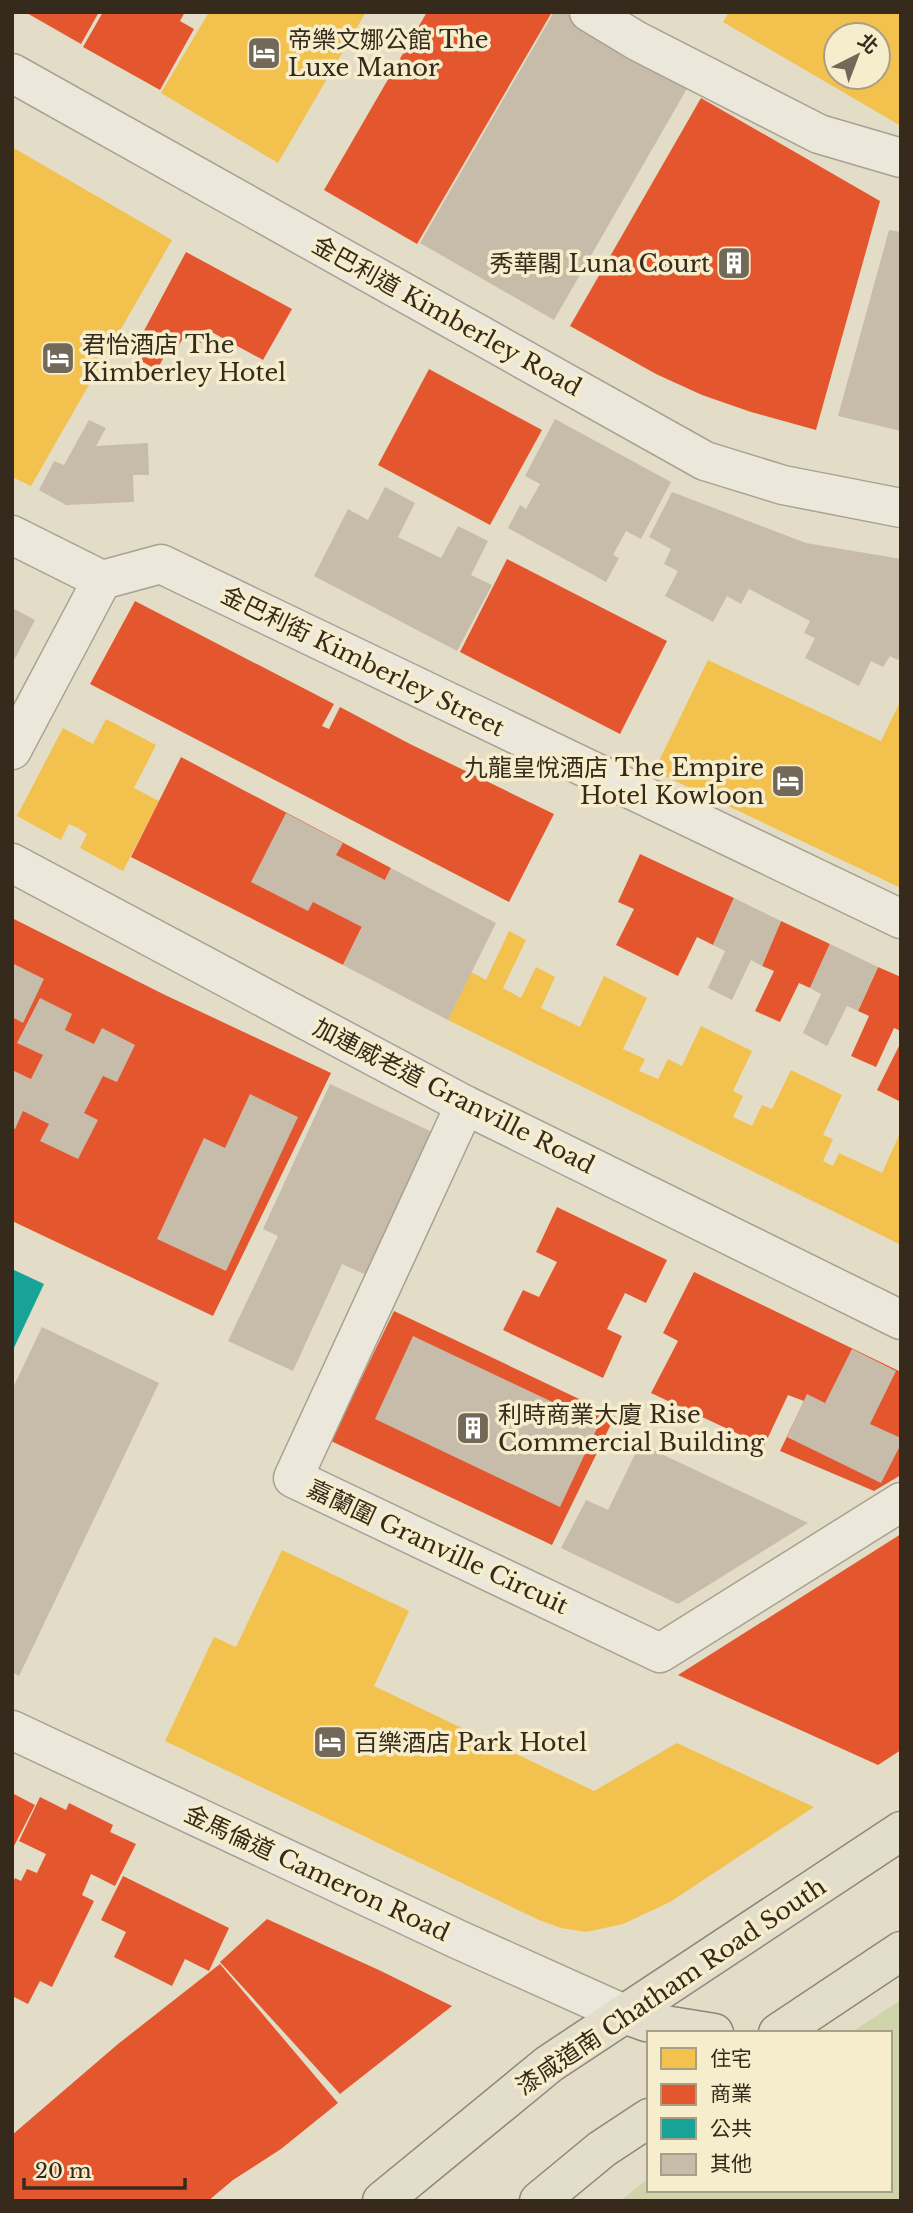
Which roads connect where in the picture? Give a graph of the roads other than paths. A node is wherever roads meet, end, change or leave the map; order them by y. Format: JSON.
{"nodes":[{"id":1,"x":589,"y":12,"type":"edge"},
{"id":2,"x":12,"y":73,"type":"edge"},
{"id":3,"x":901,"y":158,"type":"edge"},
{"id":4,"x":901,"y":509,"type":"edge"},
{"id":5,"x":12,"y":535,"type":"edge"},
{"id":6,"x":102,"y":580,"type":"junction"},
{"id":7,"x":12,"y":750,"type":"edge"},
{"id":8,"x":12,"y":863,"type":"edge"},
{"id":9,"x":901,"y":919,"type":"edge"},
{"id":10,"x":465,"y":1105,"type":"junction"},
{"id":11,"x":901,"y":1320,"type":"edge"},
{"id":12,"x":901,"y":1502,"type":"edge"},
{"id":13,"x":12,"y":1730,"type":"edge"},
{"id":14,"x":901,"y":1831,"type":"edge"},
{"id":15,"x":901,"y":1951,"type":"edge"},
{"id":16,"x":624,"y":2014,"type":"junction"},
{"id":17,"x":702,"y":2031,"type":"edge"},
{"id":18,"x":781,"y":2031,"type":"edge"},
{"id":19,"x":647,"y":2119,"type":"edge"},
{"id":20,"x":382,"y":2201,"type":"edge"},
{"id":21,"x":538,"y":2201,"type":"edge"}],
"edges":[{"from":1,"to":3,"type":"street"},
{"from":2,"to":4,"type":"street","name":"金巴利道 Kimberley Road"},
{"from":5,"to":6,"type":"street"},
{"from":6,"to":7,"type":"street"},
{"from":6,"to":9,"type":"street","name":"金巴利街 Kimberley Street"},
{"from":8,"to":10,"type":"street","name":"加連威老道 Granville Road"},
{"from":10,"to":11,"type":"street","name":"加連威老道 Granville Road"},
{"from":10,"to":12,"type":"street","name":"嘉蘭圍 Granville Circuit"},
{"from":13,"to":16,"type":"street","name":"金馬倫道 Cameron Road"},
{"from":14,"to":16,"type":"main road","name":"漆咸道南 Chatham Road South"},
{"from":15,"to":18,"type":"main road"},
{"from":16,"to":17,"type":"main road"},
{"from":16,"to":20,"type":"main road","name":"漆咸道南 Chatham Road South"},
{"from":19,"to":21,"type":"main road"}]}
